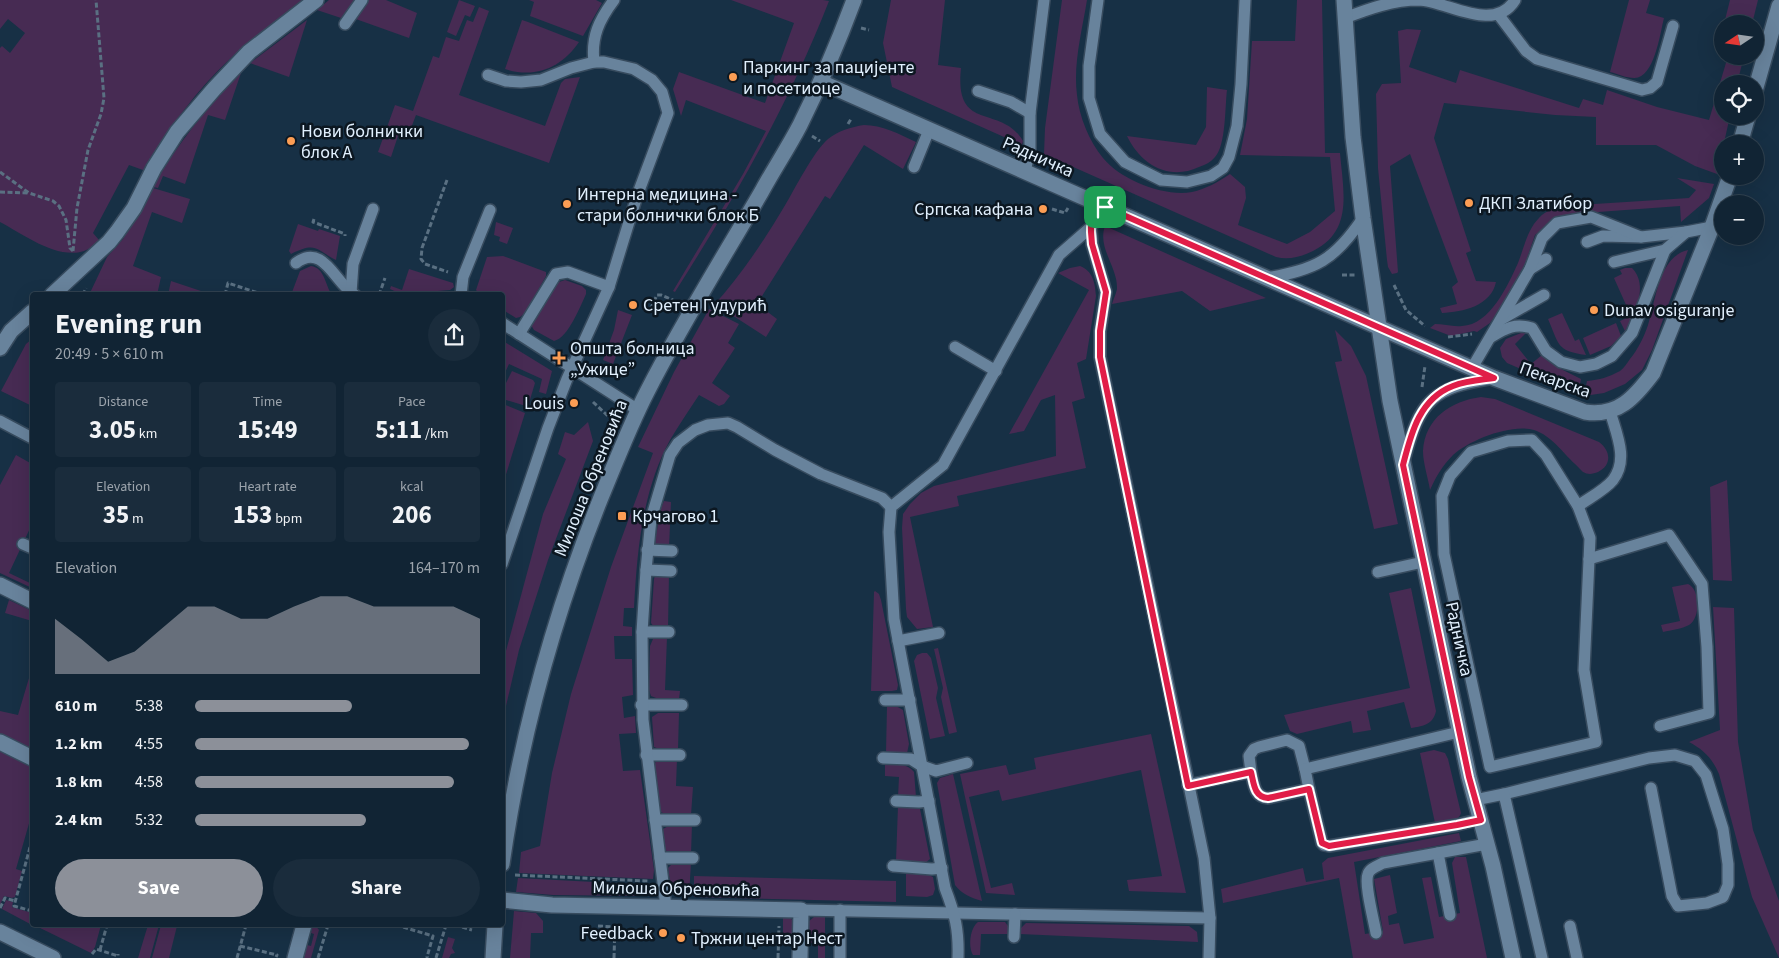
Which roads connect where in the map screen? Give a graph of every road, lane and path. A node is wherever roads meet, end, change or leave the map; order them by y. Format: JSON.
{"nodes":[{"id":1,"x":96,"y":0,"type":"edge"},
{"id":2,"x":316,"y":0,"type":"edge"},
{"id":3,"x":362,"y":0,"type":"edge"},
{"id":4,"x":614,"y":0,"type":"edge"},
{"id":5,"x":854,"y":0,"type":"edge"},
{"id":6,"x":1044,"y":0,"type":"edge"},
{"id":7,"x":1098,"y":0,"type":"edge"},
{"id":8,"x":1245,"y":0,"type":"edge"},
{"id":9,"x":1344,"y":0,"type":"edge"},
{"id":10,"x":1515,"y":0,"type":"edge"},
{"id":11,"x":1400,"y":1,"type":"edge"},
{"id":12,"x":1779,"y":6,"type":"edge"},
{"id":13,"x":1498,"y":14,"type":"junction"},
{"id":14,"x":1345,"y":18,"type":"junction"},
{"id":15,"x":345,"y":24,"type":"dead end"},
{"id":16,"x":1673,"y":26,"type":"dead end"},
{"id":17,"x":594,"y":62,"type":"junction"},
{"id":18,"x":488,"y":75,"type":"dead end"},
{"id":19,"x":1760,"y":75,"type":"edge"},
{"id":20,"x":821,"y":82,"type":"junction"},
{"id":21,"x":978,"y":91,"type":"dead end"},
{"id":22,"x":1030,"y":113,"type":"junction"},
{"id":23,"x":851,"y":119,"type":"dead end"},
{"id":24,"x":848,"y":124,"type":"dead end"},
{"id":25,"x":929,"y":130,"type":"junction"},
{"id":26,"x":914,"y":168,"type":"dead end"},
{"id":27,"x":1025,"y":171,"type":"junction"},
{"id":28,"x":0,"y":172,"type":"edge"},
{"id":29,"x":447,"y":180,"type":"dead end"},
{"id":30,"x":1727,"y":185,"type":"edge"},
{"id":31,"x":0,"y":192,"type":"edge"},
{"id":32,"x":29,"y":193,"type":"junction"},
{"id":33,"x":1105,"y":207,"type":"junction"},
{"id":34,"x":373,"y":209,"type":"dead end"},
{"id":35,"x":1052,"y":209,"type":"dead end"},
{"id":36,"x":490,"y":210,"type":"dead end"},
{"id":37,"x":1062,"y":214,"type":"dead end"},
{"id":38,"x":1363,"y":218,"type":"junction"},
{"id":39,"x":314,"y":219,"type":"dead end"},
{"id":40,"x":1091,"y":227,"type":"junction"},
{"id":41,"x":1712,"y":227,"type":"junction"},
{"id":42,"x":1686,"y":232,"type":"junction"},
{"id":43,"x":1640,"y":236,"type":"junction"},
{"id":44,"x":1587,"y":242,"type":"dead end"},
{"id":45,"x":342,"y":243,"type":"dead end"},
{"id":46,"x":1665,"y":250,"type":"junction"},
{"id":47,"x":73,"y":251,"type":"junction"},
{"id":48,"x":1546,"y":259,"type":"dead end"},
{"id":49,"x":1614,"y":262,"type":"dead end"},
{"id":50,"x":296,"y":263,"type":"dead end"},
{"id":51,"x":432,"y":266,"type":"dead end"},
{"id":52,"x":81,"y":268,"type":"junction"},
{"id":53,"x":1530,"y":269,"type":"junction"},
{"id":54,"x":1342,"y":275,"type":"dead end"},
{"id":55,"x":1356,"y":275,"type":"dead end"},
{"id":56,"x":385,"y":278,"type":"dead end"},
{"id":57,"x":1267,"y":278,"type":"junction"},
{"id":58,"x":1394,"y":285,"type":"dead end"},
{"id":59,"x":609,"y":287,"type":"junction"},
{"id":60,"x":55,"y":292,"type":"edge"},
{"id":61,"x":226,"y":292,"type":"edge"},
{"id":62,"x":255,"y":292,"type":"edge"},
{"id":63,"x":350,"y":292,"type":"edge"},
{"id":64,"x":353,"y":292,"type":"edge"},
{"id":65,"x":380,"y":292,"type":"edge"},
{"id":66,"x":461,"y":292,"type":"edge"},
{"id":67,"x":1544,"y":295,"type":"dead end"},
{"id":68,"x":673,"y":300,"type":"dead end"},
{"id":69,"x":643,"y":308,"type":"dead end"},
{"id":70,"x":30,"y":314,"type":"edge"},
{"id":71,"x":1500,"y":320,"type":"junction"},
{"id":72,"x":505,"y":325,"type":"edge"},
{"id":73,"x":1378,"y":326,"type":"junction"},
{"id":74,"x":1431,"y":330,"type":"dead end"},
{"id":75,"x":520,"y":334,"type":"junction"},
{"id":76,"x":1472,"y":334,"type":"dead end"},
{"id":77,"x":1442,"y":335,"type":"dead end"},
{"id":78,"x":1491,"y":336,"type":"junction"},
{"id":79,"x":956,"y":347,"type":"dead end"},
{"id":80,"x":0,"y":348,"type":"edge"},
{"id":81,"x":1425,"y":363,"type":"dead end"},
{"id":82,"x":572,"y":367,"type":"junction"},
{"id":83,"x":1472,"y":368,"type":"junction"},
{"id":84,"x":996,"y":372,"type":"junction"},
{"id":85,"x":1494,"y":378,"type":"junction"},
{"id":86,"x":1425,"y":394,"type":"dead end"},
{"id":87,"x":593,"y":402,"type":"dead end"},
{"id":88,"x":638,"y":410,"type":"junction"},
{"id":89,"x":610,"y":411,"type":"dead end"},
{"id":90,"x":1610,"y":411,"type":"junction"},
{"id":91,"x":0,"y":421,"type":"edge"},
{"id":92,"x":30,"y":437,"type":"edge"},
{"id":93,"x":1403,"y":465,"type":"junction"},
{"id":94,"x":1578,"y":506,"type":"junction"},
{"id":95,"x":891,"y":507,"type":"junction"},
{"id":96,"x":648,"y":550,"type":"junction"},
{"id":97,"x":672,"y":551,"type":"dead end"},
{"id":98,"x":505,"y":555,"type":"edge"},
{"id":99,"x":1589,"y":559,"type":"junction"},
{"id":100,"x":1423,"y":562,"type":"junction"},
{"id":101,"x":646,"y":570,"type":"junction"},
{"id":102,"x":671,"y":571,"type":"dead end"},
{"id":103,"x":1378,"y":572,"type":"dead end"},
{"id":104,"x":0,"y":585,"type":"edge"},
{"id":105,"x":30,"y":599,"type":"edge"},
{"id":106,"x":642,"y":632,"type":"junction"},
{"id":107,"x":669,"y":632,"type":"dead end"},
{"id":108,"x":939,"y":633,"type":"dead end"},
{"id":109,"x":898,"y":642,"type":"junction"},
{"id":110,"x":884,"y":700,"type":"dead end"},
{"id":111,"x":910,"y":700,"type":"junction"},
{"id":112,"x":641,"y":705,"type":"junction"},
{"id":113,"x":682,"y":705,"type":"dead end"},
{"id":114,"x":1660,"y":726,"type":"dead end"},
{"id":115,"x":1460,"y":732,"type":"junction"},
{"id":116,"x":0,"y":742,"type":"edge"},
{"id":117,"x":646,"y":755,"type":"junction"},
{"id":118,"x":680,"y":755,"type":"dead end"},
{"id":119,"x":30,"y":757,"type":"edge"},
{"id":120,"x":883,"y":758,"type":"dead end"},
{"id":121,"x":967,"y":763,"type":"dead end"},
{"id":122,"x":922,"y":766,"type":"junction"},
{"id":123,"x":1305,"y":770,"type":"junction"},
{"id":124,"x":1251,"y":772,"type":"junction"},
{"id":125,"x":1188,"y":786,"type":"junction"},
{"id":126,"x":1651,"y":788,"type":"dead end"},
{"id":127,"x":1309,"y":789,"type":"junction"},
{"id":128,"x":1504,"y":794,"type":"junction"},
{"id":129,"x":1475,"y":800,"type":"junction"},
{"id":130,"x":896,"y":801,"type":"dead end"},
{"id":131,"x":929,"y":801,"type":"junction"},
{"id":132,"x":655,"y":820,"type":"junction"},
{"id":133,"x":695,"y":820,"type":"dead end"},
{"id":134,"x":1481,"y":820,"type":"junction"},
{"id":135,"x":505,"y":831,"type":"edge"},
{"id":136,"x":1487,"y":844,"type":"junction"},
{"id":137,"x":30,"y":852,"type":"edge"},
{"id":138,"x":1438,"y":853,"type":"junction"},
{"id":139,"x":660,"y":858,"type":"junction"},
{"id":140,"x":693,"y":858,"type":"dead end"},
{"id":141,"x":893,"y":866,"type":"dead end"},
{"id":142,"x":942,"y":868,"type":"junction"},
{"id":143,"x":515,"y":875,"type":"dead end"},
{"id":144,"x":663,"y":882,"type":"junction"},
{"id":145,"x":505,"y":900,"type":"edge"},
{"id":146,"x":15,"y":901,"type":"junction"},
{"id":147,"x":666,"y":907,"type":"junction"},
{"id":148,"x":0,"y":908,"type":"edge"},
{"id":149,"x":30,"y":910,"type":"edge"},
{"id":150,"x":801,"y":910,"type":"junction"},
{"id":151,"x":840,"y":910,"type":"junction"},
{"id":152,"x":955,"y":913,"type":"junction"},
{"id":153,"x":1015,"y":914,"type":"junction"},
{"id":154,"x":1450,"y":915,"type":"dead end"},
{"id":155,"x":1210,"y":918,"type":"junction"},
{"id":156,"x":779,"y":920,"type":"dead end"},
{"id":157,"x":615,"y":921,"type":"dead end"},
{"id":158,"x":598,"y":926,"type":"dead end"},
{"id":159,"x":615,"y":926,"type":"junction"},
{"id":160,"x":1570,"y":926,"type":"dead end"},
{"id":161,"x":106,"y":927,"type":"edge"},
{"id":162,"x":245,"y":927,"type":"edge"},
{"id":163,"x":303,"y":927,"type":"edge"},
{"id":164,"x":327,"y":927,"type":"edge"},
{"id":165,"x":403,"y":927,"type":"edge"},
{"id":166,"x":445,"y":927,"type":"edge"},
{"id":167,"x":462,"y":927,"type":"edge"},
{"id":168,"x":495,"y":927,"type":"edge"},
{"id":169,"x":238,"y":929,"type":"dead end"},
{"id":170,"x":244,"y":930,"type":"junction"},
{"id":171,"x":472,"y":930,"type":"dead end"},
{"id":172,"x":0,"y":932,"type":"edge"},
{"id":173,"x":1376,"y":933,"type":"dead end"},
{"id":174,"x":1014,"y":937,"type":"dead end"},
{"id":175,"x":323,"y":941,"type":"junction"},
{"id":176,"x":330,"y":943,"type":"dead end"},
{"id":177,"x":614,"y":944,"type":"junction"},
{"id":178,"x":621,"y":944,"type":"dead end"},
{"id":179,"x":240,"y":946,"type":"junction"},
{"id":180,"x":100,"y":950,"type":"junction"},
{"id":181,"x":92,"y":954,"type":"dead end"},
{"id":182,"x":118,"y":954,"type":"dead end"},
{"id":183,"x":276,"y":956,"type":"dead end"},
{"id":184,"x":426,"y":957,"type":"edge"},
{"id":185,"x":53,"y":958,"type":"edge"},
{"id":186,"x":237,"y":958,"type":"edge"},
{"id":187,"x":295,"y":958,"type":"edge"},
{"id":188,"x":318,"y":958,"type":"edge"},
{"id":189,"x":436,"y":958,"type":"edge"},
{"id":190,"x":493,"y":958,"type":"edge"},
{"id":191,"x":614,"y":958,"type":"edge"},
{"id":192,"x":778,"y":958,"type":"edge"},
{"id":193,"x":800,"y":958,"type":"edge"},
{"id":194,"x":840,"y":958,"type":"edge"},
{"id":195,"x":958,"y":958,"type":"edge"},
{"id":196,"x":1209,"y":958,"type":"edge"},
{"id":197,"x":1513,"y":958,"type":"edge"},
{"id":198,"x":1542,"y":958,"type":"edge"},
{"id":199,"x":1577,"y":958,"type":"edge"}],
"edges":[{"from":1,"to":47,"type":"path"},
{"from":2,"to":52,"type":"street"},
{"from":3,"to":15,"type":"lane"},
{"from":4,"to":17,"type":"lane"},
{"from":5,"to":20,"type":"street","name":"Милоша Обреновића"},
{"from":6,"to":22,"type":"lane"},
{"from":7,"to":8,"type":"lane"},
{"from":9,"to":14,"type":"street","name":"Радничка"},
{"from":10,"to":13,"type":"lane"},
{"from":11,"to":13,"type":"lane"},
{"from":11,"to":14,"type":"lane"},
{"from":12,"to":19,"type":"street"},
{"from":13,"to":16,"type":"lane"},
{"from":14,"to":38,"type":"street","name":"Радничка"},
{"from":17,"to":18,"type":"lane"},
{"from":17,"to":59,"type":"lane"},
{"from":20,"to":25,"type":"street","name":"Радничка"},
{"from":20,"to":88,"type":"street","name":"Милоша Обреновића"},
{"from":21,"to":22,"type":"lane"},
{"from":22,"to":27,"type":"lane"},
{"from":23,"to":24,"type":"path"},
{"from":25,"to":26,"type":"lane"},
{"from":25,"to":27,"type":"street","name":"Радничка"},
{"from":27,"to":33,"type":"street","name":"Радничка"},
{"from":28,"to":32,"type":"path"},
{"from":29,"to":51,"type":"path"},
{"from":30,"to":41,"type":"street","name":"Пекарска"},
{"from":31,"to":32,"type":"path"},
{"from":32,"to":47,"type":"path"},
{"from":33,"to":40,"type":"lane"},
{"from":33,"to":57,"type":"street","name":"Радничка"},
{"from":34,"to":64,"type":"lane"},
{"from":35,"to":37,"type":"path"},
{"from":36,"to":66,"type":"lane"},
{"from":38,"to":57,"type":"lane"},
{"from":38,"to":73,"type":"street","name":"Радничка"},
{"from":39,"to":45,"type":"path"},
{"from":40,"to":84,"type":"lane"},
{"from":40,"to":125,"type":"lane"},
{"from":41,"to":42,"type":"lane"},
{"from":41,"to":90,"type":"street","name":"Пекарска"},
{"from":42,"to":43,"type":"lane"},
{"from":42,"to":46,"type":"lane"},
{"from":43,"to":44,"type":"lane"},
{"from":43,"to":53,"type":"lane"},
{"from":46,"to":49,"type":"lane"},
{"from":46,"to":78,"type":"lane"},
{"from":47,"to":52,"type":"path"},
{"from":48,"to":53,"type":"lane"},
{"from":50,"to":63,"type":"lane"},
{"from":52,"to":60,"type":"street"},
{"from":53,"to":71,"type":"lane"},
{"from":54,"to":55,"type":"path"},
{"from":56,"to":65,"type":"path"},
{"from":57,"to":73,"type":"street","name":"Радничка"},
{"from":58,"to":74,"type":"path"},
{"from":59,"to":75,"type":"lane"},
{"from":59,"to":82,"type":"lane"},
{"from":61,"to":62,"type":"path"},
{"from":67,"to":71,"type":"lane"},
{"from":68,"to":69,"type":"path"},
{"from":70,"to":80,"type":"street"},
{"from":71,"to":78,"type":"lane"},
{"from":72,"to":75,"type":"lane"},
{"from":73,"to":83,"type":"street","name":"Пекарска"},
{"from":73,"to":93,"type":"street","name":"Радничка"},
{"from":75,"to":82,"type":"lane"},
{"from":76,"to":77,"type":"path"},
{"from":78,"to":83,"type":"lane"},
{"from":79,"to":84,"type":"lane"},
{"from":81,"to":86,"type":"path"},
{"from":82,"to":88,"type":"lane"},
{"from":82,"to":98,"type":"lane"},
{"from":83,"to":85,"type":"street","name":"Пекарска"},
{"from":84,"to":95,"type":"lane"},
{"from":85,"to":90,"type":"street","name":"Пекарска"},
{"from":85,"to":93,"type":"lane"},
{"from":87,"to":89,"type":"path"},
{"from":88,"to":135,"type":"street","name":"Милоша Обреновића"},
{"from":90,"to":94,"type":"lane"},
{"from":91,"to":92,"type":"lane"},
{"from":93,"to":100,"type":"street","name":"Радничка"},
{"from":94,"to":99,"type":"lane"},
{"from":94,"to":99,"type":"lane"},
{"from":95,"to":96,"type":"lane"},
{"from":95,"to":109,"type":"lane"},
{"from":96,"to":97,"type":"lane"},
{"from":96,"to":101,"type":"lane"},
{"from":99,"to":114,"type":"lane"},
{"from":100,"to":103,"type":"lane"},
{"from":100,"to":115,"type":"street","name":"Радничка"},
{"from":101,"to":102,"type":"lane"},
{"from":101,"to":106,"type":"lane"},
{"from":104,"to":105,"type":"street"},
{"from":106,"to":107,"type":"lane"},
{"from":106,"to":112,"type":"lane"},
{"from":108,"to":109,"type":"lane"},
{"from":109,"to":111,"type":"lane"},
{"from":110,"to":111,"type":"lane"},
{"from":111,"to":122,"type":"lane"},
{"from":112,"to":113,"type":"lane"},
{"from":112,"to":117,"type":"lane"},
{"from":115,"to":123,"type":"lane"},
{"from":115,"to":129,"type":"street","name":"Радничка"},
{"from":116,"to":119,"type":"street"},
{"from":117,"to":118,"type":"lane"},
{"from":117,"to":132,"type":"lane"},
{"from":120,"to":122,"type":"lane"},
{"from":121,"to":122,"type":"lane"},
{"from":122,"to":131,"type":"lane"},
{"from":123,"to":124,"type":"lane"},
{"from":123,"to":127,"type":"lane"},
{"from":124,"to":125,"type":"lane"},
{"from":124,"to":127,"type":"lane"},
{"from":125,"to":155,"type":"lane"},
{"from":126,"to":128,"type":"lane"},
{"from":127,"to":134,"type":"lane"},
{"from":128,"to":129,"type":"lane"},
{"from":128,"to":198,"type":"lane"},
{"from":129,"to":134,"type":"street","name":"Радничка"},
{"from":130,"to":131,"type":"lane"},
{"from":131,"to":142,"type":"lane"},
{"from":132,"to":133,"type":"lane"},
{"from":132,"to":139,"type":"lane"},
{"from":134,"to":136,"type":"street","name":"Радничка"},
{"from":136,"to":138,"type":"lane"},
{"from":136,"to":197,"type":"street","name":"Радничка"},
{"from":137,"to":146,"type":"path"},
{"from":138,"to":154,"type":"lane"},
{"from":138,"to":173,"type":"lane"},
{"from":139,"to":140,"type":"lane"},
{"from":139,"to":144,"type":"lane"},
{"from":141,"to":142,"type":"lane"},
{"from":142,"to":152,"type":"lane"},
{"from":143,"to":144,"type":"path"},
{"from":144,"to":147,"type":"lane"},
{"from":145,"to":147,"type":"street","name":"Милоша Обреновића"},
{"from":146,"to":148,"type":"path"},
{"from":146,"to":149,"type":"path"},
{"from":147,"to":150,"type":"street","name":"Милоша Обреновића"},
{"from":150,"to":151,"type":"lane"},
{"from":150,"to":193,"type":"street"},
{"from":151,"to":152,"type":"lane"},
{"from":151,"to":194,"type":"lane"},
{"from":152,"to":153,"type":"lane"},
{"from":152,"to":195,"type":"lane"},
{"from":153,"to":155,"type":"lane"},
{"from":153,"to":174,"type":"lane"},
{"from":155,"to":196,"type":"lane"},
{"from":156,"to":192,"type":"path"},
{"from":157,"to":159,"type":"path"},
{"from":158,"to":159,"type":"path"},
{"from":159,"to":177,"type":"path"},
{"from":160,"to":199,"type":"lane"},
{"from":161,"to":180,"type":"path"},
{"from":162,"to":170,"type":"path"},
{"from":163,"to":187,"type":"street"},
{"from":164,"to":175,"type":"path"},
{"from":165,"to":184,"type":"path"},
{"from":166,"to":189,"type":"path"},
{"from":167,"to":171,"type":"path"},
{"from":168,"to":190,"type":"street"},
{"from":169,"to":170,"type":"path"},
{"from":170,"to":179,"type":"path"},
{"from":172,"to":185,"type":"street"},
{"from":175,"to":176,"type":"path"},
{"from":175,"to":188,"type":"path"},
{"from":177,"to":178,"type":"path"},
{"from":177,"to":191,"type":"path"},
{"from":179,"to":183,"type":"path"},
{"from":179,"to":186,"type":"path"},
{"from":180,"to":181,"type":"path"},
{"from":180,"to":182,"type":"path"}]}
